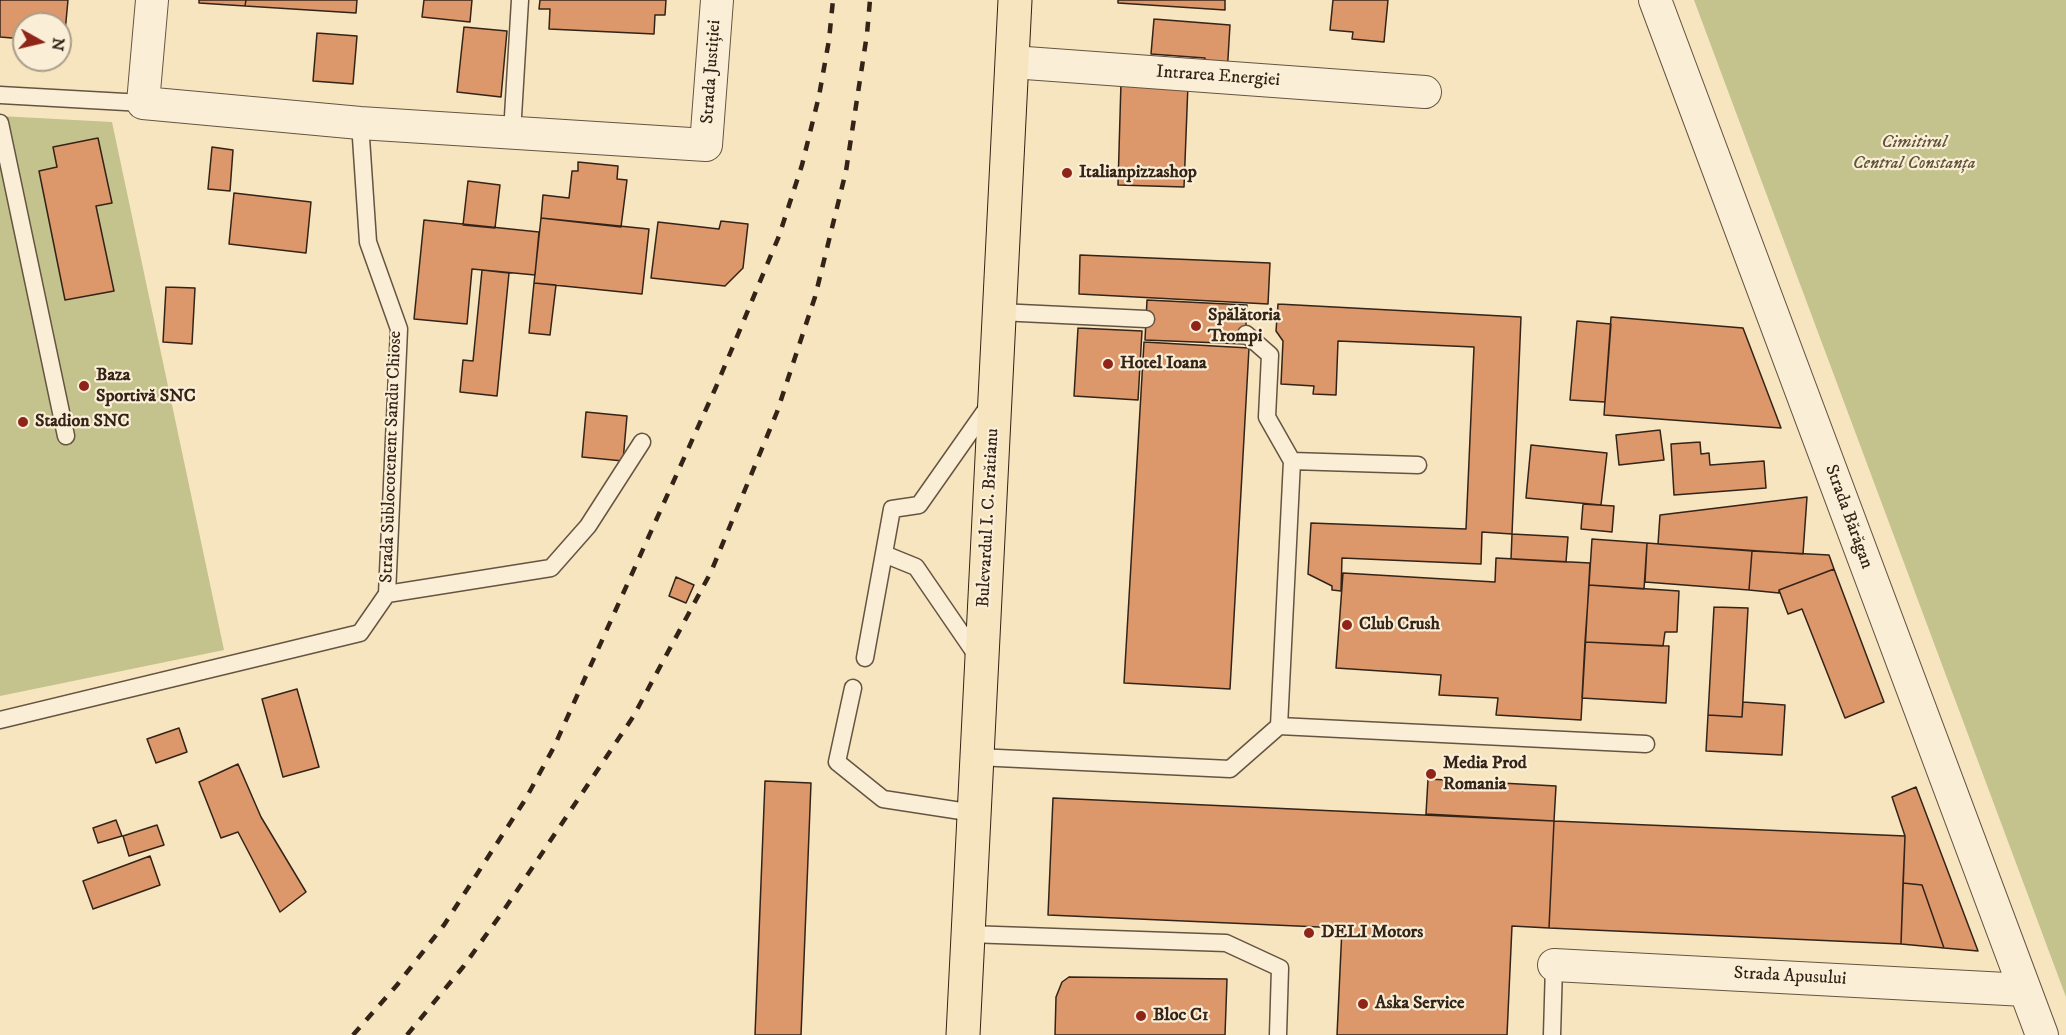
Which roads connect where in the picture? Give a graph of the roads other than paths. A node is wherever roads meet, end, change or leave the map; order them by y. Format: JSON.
{"nodes":[{"id":1,"x":152,"y":0,"type":"edge"},
{"id":2,"x":520,"y":0,"type":"edge"},
{"id":3,"x":717,"y":0,"type":"edge"},
{"id":4,"x":1015,"y":0,"type":"edge"},
{"id":5,"x":1655,"y":0,"type":"edge"},
{"id":6,"x":1012,"y":62,"type":"junction"},
{"id":7,"x":1425,"y":92,"type":"dead end"},
{"id":8,"x":0,"y":95,"type":"edge"},
{"id":9,"x":143,"y":103,"type":"junction"},
{"id":10,"x":0,"y":123,"type":"edge"},
{"id":11,"x":360,"y":123,"type":"junction"},
{"id":12,"x":512,"y":133,"type":"junction"},
{"id":13,"x":999,"y":312,"type":"junction"},
{"id":14,"x":1146,"y":319,"type":"dead end"},
{"id":15,"x":1246,"y":334,"type":"dead end"},
{"id":16,"x":995,"y":396,"type":"junction"},
{"id":17,"x":66,"y":436,"type":"dead end"},
{"id":18,"x":642,"y":442,"type":"dead end"},
{"id":19,"x":1292,"y":461,"type":"junction"},
{"id":20,"x":1418,"y":465,"type":"dead end"},
{"id":21,"x":884,"y":554,"type":"junction"},
{"id":22,"x":387,"y":594,"type":"junction"},
{"id":23,"x":865,"y":658,"type":"dead end"},
{"id":24,"x":982,"y":663,"type":"junction"},
{"id":25,"x":853,"y":688,"type":"dead end"},
{"id":26,"x":0,"y":720,"type":"edge"},
{"id":27,"x":1279,"y":726,"type":"junction"},
{"id":28,"x":1646,"y":744,"type":"dead end"},
{"id":29,"x":977,"y":757,"type":"junction"},
{"id":30,"x":974,"y":813,"type":"junction"},
{"id":31,"x":968,"y":934,"type":"junction"},
{"id":32,"x":1554,"y":965,"type":"joint"},
{"id":33,"x":2025,"y":990,"type":"junction"},
{"id":34,"x":963,"y":1035,"type":"edge"},
{"id":35,"x":1278,"y":1035,"type":"edge"},
{"id":36,"x":1552,"y":1035,"type":"edge"},
{"id":37,"x":2042,"y":1035,"type":"edge"}],
"edges":[{"from":1,"to":9,"type":"street"},
{"from":2,"to":12,"type":"lane"},
{"from":3,"to":12,"type":"street","name":"Strada Justiției"},
{"from":4,"to":6,"type":"main road","name":"Bulevardul I. C. Brătianu"},
{"from":5,"to":33,"type":"street","name":"Strada Bărăgan"},
{"from":6,"to":7,"type":"street","name":"Intrarea Energiei"},
{"from":6,"to":13,"type":"main road","name":"Bulevardul I. C. Brătianu"},
{"from":8,"to":9,"type":"lane"},
{"from":9,"to":11,"type":"street"},
{"from":10,"to":17,"type":"lane"},
{"from":11,"to":12,"type":"street"},
{"from":11,"to":22,"type":"lane","name":"Strada Sublocotenent Sandu Chiose"},
{"from":13,"to":14,"type":"lane"},
{"from":13,"to":16,"type":"main road","name":"Bulevardul I. C. Brătianu"},
{"from":15,"to":19,"type":"lane"},
{"from":16,"to":21,"type":"lane"},
{"from":16,"to":24,"type":"main road","name":"Bulevardul I. C. Brătianu"},
{"from":18,"to":22,"type":"lane"},
{"from":19,"to":20,"type":"lane"},
{"from":19,"to":27,"type":"lane"},
{"from":21,"to":23,"type":"lane"},
{"from":21,"to":24,"type":"lane"},
{"from":22,"to":26,"type":"lane","name":"Strada Sublocotenent Sandu Chiose"},
{"from":24,"to":29,"type":"main road","name":"Bulevardul I. C. Brătianu"},
{"from":25,"to":30,"type":"lane"},
{"from":27,"to":28,"type":"lane"},
{"from":27,"to":29,"type":"lane"},
{"from":29,"to":30,"type":"main road","name":"Bulevardul I. C. Brătianu"},
{"from":30,"to":31,"type":"main road","name":"Bulevardul I. C. Brătianu"},
{"from":31,"to":34,"type":"main road","name":"Bulevardul I. C. Brătianu"},
{"from":31,"to":35,"type":"lane"},
{"from":32,"to":33,"type":"street","name":"Strada Apusului"},
{"from":32,"to":36,"type":"lane"},
{"from":33,"to":37,"type":"street","name":"Strada Bărăgan"}]}
